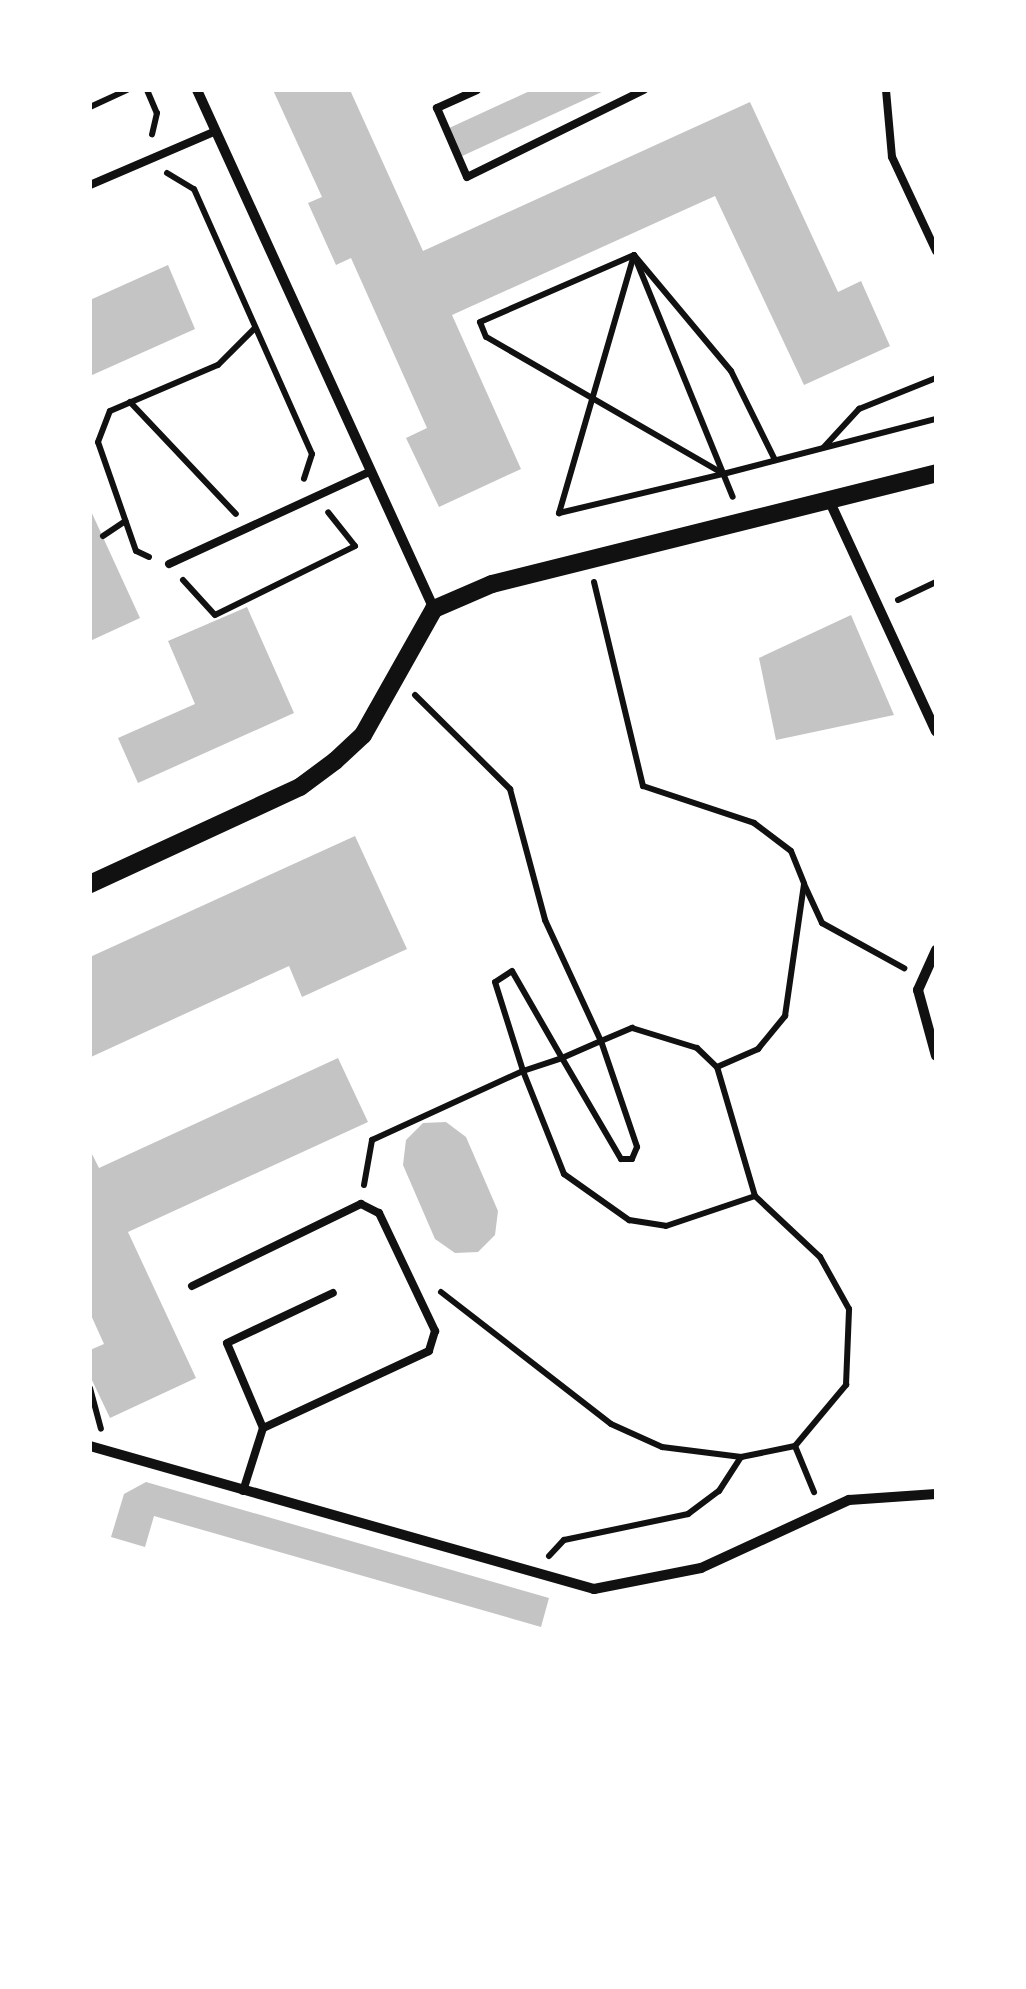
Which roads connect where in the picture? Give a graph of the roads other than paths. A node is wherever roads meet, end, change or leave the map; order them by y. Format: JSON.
{"nodes":[{"id":1,"x":197,"y":90,"type":"edge"},
{"id":2,"x":476,"y":90,"type":"edge"},
{"id":3,"x":644,"y":90,"type":"edge"},
{"id":4,"x":886,"y":90,"type":"edge"},
{"id":5,"x":216,"y":131,"type":"junction"},
{"id":6,"x":90,"y":185,"type":"edge"},
{"id":7,"x":936,"y":251,"type":"edge"},
{"id":8,"x":370,"y":472,"type":"junction"},
{"id":9,"x":936,"y":473,"type":"edge"},
{"id":10,"x":829,"y":500,"type":"junction"},
{"id":11,"x":168,"y":564,"type":"road end"},
{"id":12,"x":434,"y":609,"type":"junction"},
{"id":13,"x":936,"y":732,"type":"edge"},
{"id":14,"x":90,"y":884,"type":"edge"},
{"id":15,"x":936,"y":950,"type":"edge"},
{"id":16,"x":936,"y":1056,"type":"edge"},
{"id":17,"x":192,"y":1286,"type":"dead end"},
{"id":18,"x":333,"y":1293,"type":"dead end"},
{"id":19,"x":263,"y":1428,"type":"junction"},
{"id":20,"x":90,"y":1446,"type":"edge"},
{"id":21,"x":243,"y":1491,"type":"junction"},
{"id":22,"x":936,"y":1494,"type":"edge"}],
"edges":[{"from":1,"to":5,"type":"street"},
{"from":2,"to":3,"type":"lane"},
{"from":4,"to":7,"type":"lane"},
{"from":5,"to":6,"type":"lane"},
{"from":5,"to":8,"type":"street"},
{"from":8,"to":11,"type":"lane"},
{"from":8,"to":12,"type":"street"},
{"from":9,"to":10,"type":"street"},
{"from":10,"to":12,"type":"street"},
{"from":10,"to":13,"type":"street"},
{"from":12,"to":14,"type":"street"},
{"from":15,"to":16,"type":"street"},
{"from":17,"to":19,"type":"lane"},
{"from":18,"to":19,"type":"lane"},
{"from":19,"to":21,"type":"lane"},
{"from":20,"to":21,"type":"street"},
{"from":21,"to":22,"type":"street"}]}
